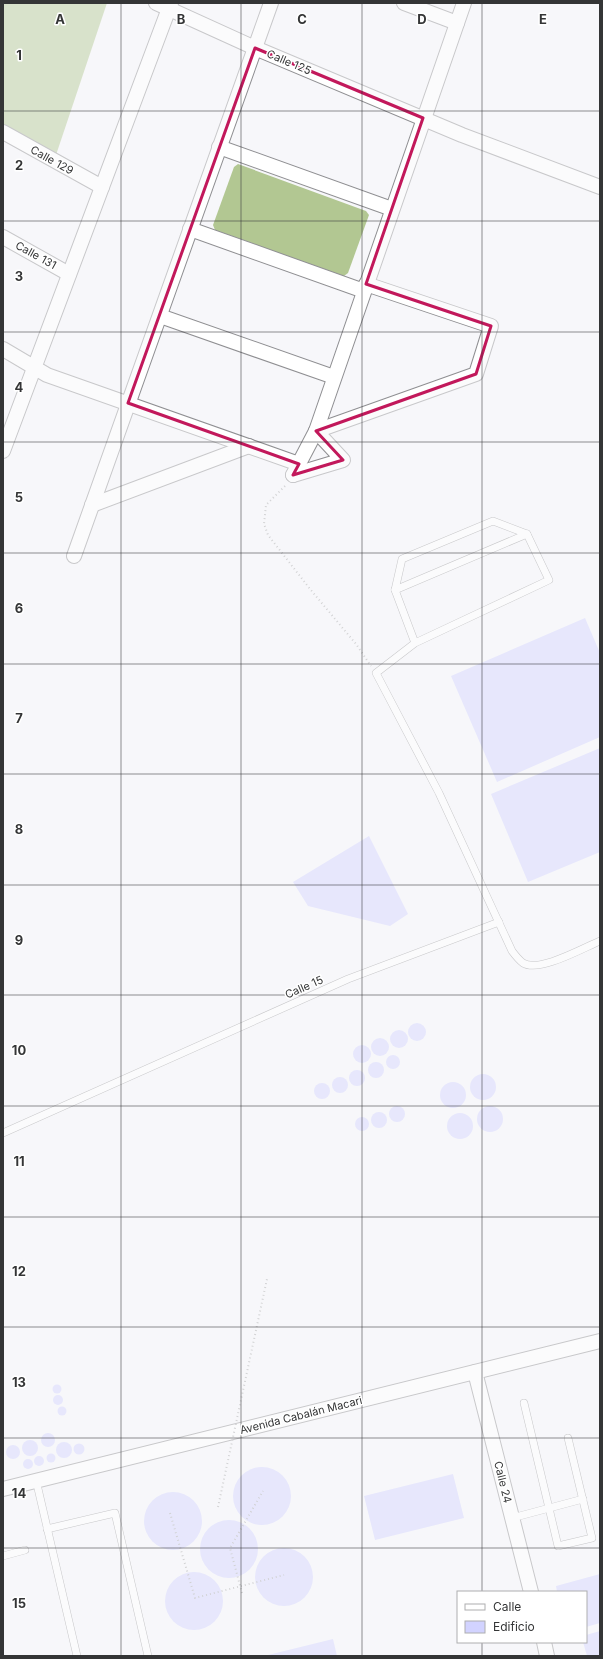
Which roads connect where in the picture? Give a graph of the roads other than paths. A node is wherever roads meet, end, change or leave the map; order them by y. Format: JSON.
{"nodes":[{"id":1,"x":156,"y":3,"type":"edge"},
{"id":2,"x":271,"y":3,"type":"edge"},
{"id":3,"x":404,"y":3,"type":"edge"},
{"id":4,"x":464,"y":3,"type":"edge"},
{"id":5,"x":170,"y":6,"type":"edge"},
{"id":6,"x":457,"y":23,"type":"junction"},
{"id":7,"x":255,"y":48,"type":"junction"},
{"id":8,"x":423,"y":118,"type":"junction"},
{"id":9,"x":3,"y":132,"type":"edge"},
{"id":10,"x":220,"y":148,"type":"junction"},
{"id":11,"x":102,"y":187,"type":"junction"},
{"id":12,"x":600,"y":187,"type":"edge"},
{"id":13,"x":392,"y":209,"type":"junction"},
{"id":14,"x":190,"y":229,"type":"junction"},
{"id":15,"x":3,"y":237,"type":"edge"},
{"id":16,"x":70,"y":274,"type":"junction"},
{"id":17,"x":365,"y":287,"type":"junction"},
{"id":18,"x":160,"y":316,"type":"junction"},
{"id":19,"x":3,"y":349,"type":"edge"},
{"id":20,"x":34,"y":366,"type":"junction"},
{"id":21,"x":334,"y":377,"type":"junction"},
{"id":22,"x":128,"y":403,"type":"junction"},
{"id":23,"x":316,"y":431,"type":"junction"},
{"id":24,"x":249,"y":446,"type":"junction"},
{"id":25,"x":3,"y":451,"type":"edge"},
{"id":26,"x":296,"y":470,"type":"junction"},
{"id":27,"x":92,"y":505,"type":"junction"},
{"id":28,"x":527,"y":534,"type":"junction"},
{"id":29,"x":74,"y":556,"type":"dead end"},
{"id":30,"x":395,"y":590,"type":"junction"},
{"id":31,"x":415,"y":643,"type":"junction"},
{"id":32,"x":499,"y":922,"type":"junction"},
{"id":33,"x":600,"y":941,"type":"edge"},
{"id":34,"x":3,"y":1130,"type":"edge"},
{"id":35,"x":600,"y":1341,"type":"edge"},
{"id":36,"x":475,"y":1372,"type":"junction"},
{"id":37,"x":524,"y":1403,"type":"dead end"},
{"id":38,"x":568,"y":1438,"type":"dead end"},
{"id":39,"x":36,"y":1480,"type":"junction"},
{"id":40,"x":3,"y":1489,"type":"edge"},
{"id":41,"x":583,"y":1499,"type":"junction"},
{"id":42,"x":549,"y":1508,"type":"junction"},
{"id":43,"x":512,"y":1518,"type":"junction"},
{"id":44,"x":47,"y":1529,"type":"junction"},
{"id":45,"x":24,"y":1550,"type":"dead end"},
{"id":46,"x":3,"y":1556,"type":"edge"},
{"id":47,"x":531,"y":1591,"type":"edge"},
{"id":48,"x":544,"y":1643,"type":"edge"},
{"id":49,"x":77,"y":1656,"type":"edge"},
{"id":50,"x":148,"y":1656,"type":"edge"},
{"id":51,"x":547,"y":1656,"type":"edge"}],
"edges":[{"from":1,"to":5,"type":"street","name":"Calle 125"},
{"from":2,"to":7,"type":"street"},
{"from":3,"to":6,"type":"street"},
{"from":4,"to":6,"type":"street"},
{"from":5,"to":7,"type":"street","name":"Calle 125"},
{"from":5,"to":11,"type":"street"},
{"from":6,"to":8,"type":"street"},
{"from":7,"to":8,"type":"street","name":"Calle 125"},
{"from":7,"to":10,"type":"street"},
{"from":8,"to":12,"type":"street","name":"Calle 125"},
{"from":8,"to":13,"type":"street"},
{"from":9,"to":11,"type":"street","name":"Calle 129"},
{"from":10,"to":13,"type":"street"},
{"from":10,"to":14,"type":"street"},
{"from":11,"to":16,"type":"street"},
{"from":13,"to":17,"type":"street"},
{"from":14,"to":17,"type":"street"},
{"from":14,"to":18,"type":"street"},
{"from":15,"to":16,"type":"street","name":"Calle 131"},
{"from":16,"to":20,"type":"street"},
{"from":17,"to":21,"type":"street"},
{"from":17,"to":23,"type":"street"},
{"from":18,"to":21,"type":"street"},
{"from":18,"to":22,"type":"street"},
{"from":19,"to":20,"type":"street"},
{"from":20,"to":22,"type":"street"},
{"from":20,"to":25,"type":"street"},
{"from":21,"to":23,"type":"street"},
{"from":22,"to":24,"type":"street"},
{"from":22,"to":27,"type":"street"},
{"from":23,"to":26,"type":"street"},
{"from":23,"to":26,"type":"street"},
{"from":24,"to":26,"type":"street"},
{"from":24,"to":27,"type":"street"},
{"from":27,"to":29,"type":"street"},
{"from":28,"to":30,"type":"lane"},
{"from":28,"to":30,"type":"lane"},
{"from":28,"to":31,"type":"lane"},
{"from":30,"to":31,"type":"lane"},
{"from":31,"to":32,"type":"lane"},
{"from":32,"to":33,"type":"lane"},
{"from":32,"to":34,"type":"lane","name":"Calle 15"},
{"from":35,"to":36,"type":"street","name":"Avenida Cabalán Macari"},
{"from":36,"to":39,"type":"street","name":"Avenida Cabalán Macari"},
{"from":36,"to":43,"type":"street","name":"Calle 24"},
{"from":37,"to":42,"type":"lane"},
{"from":38,"to":41,"type":"lane"},
{"from":39,"to":40,"type":"street","name":"Avenida Cabalán Macari"},
{"from":39,"to":44,"type":"lane"},
{"from":41,"to":42,"type":"lane"},
{"from":41,"to":42,"type":"lane"},
{"from":42,"to":43,"type":"lane"},
{"from":43,"to":47,"type":"street","name":"Calle 24"},
{"from":44,"to":49,"type":"lane"},
{"from":44,"to":50,"type":"lane"},
{"from":45,"to":46,"type":"lane"},
{"from":48,"to":51,"type":"street"}]}
